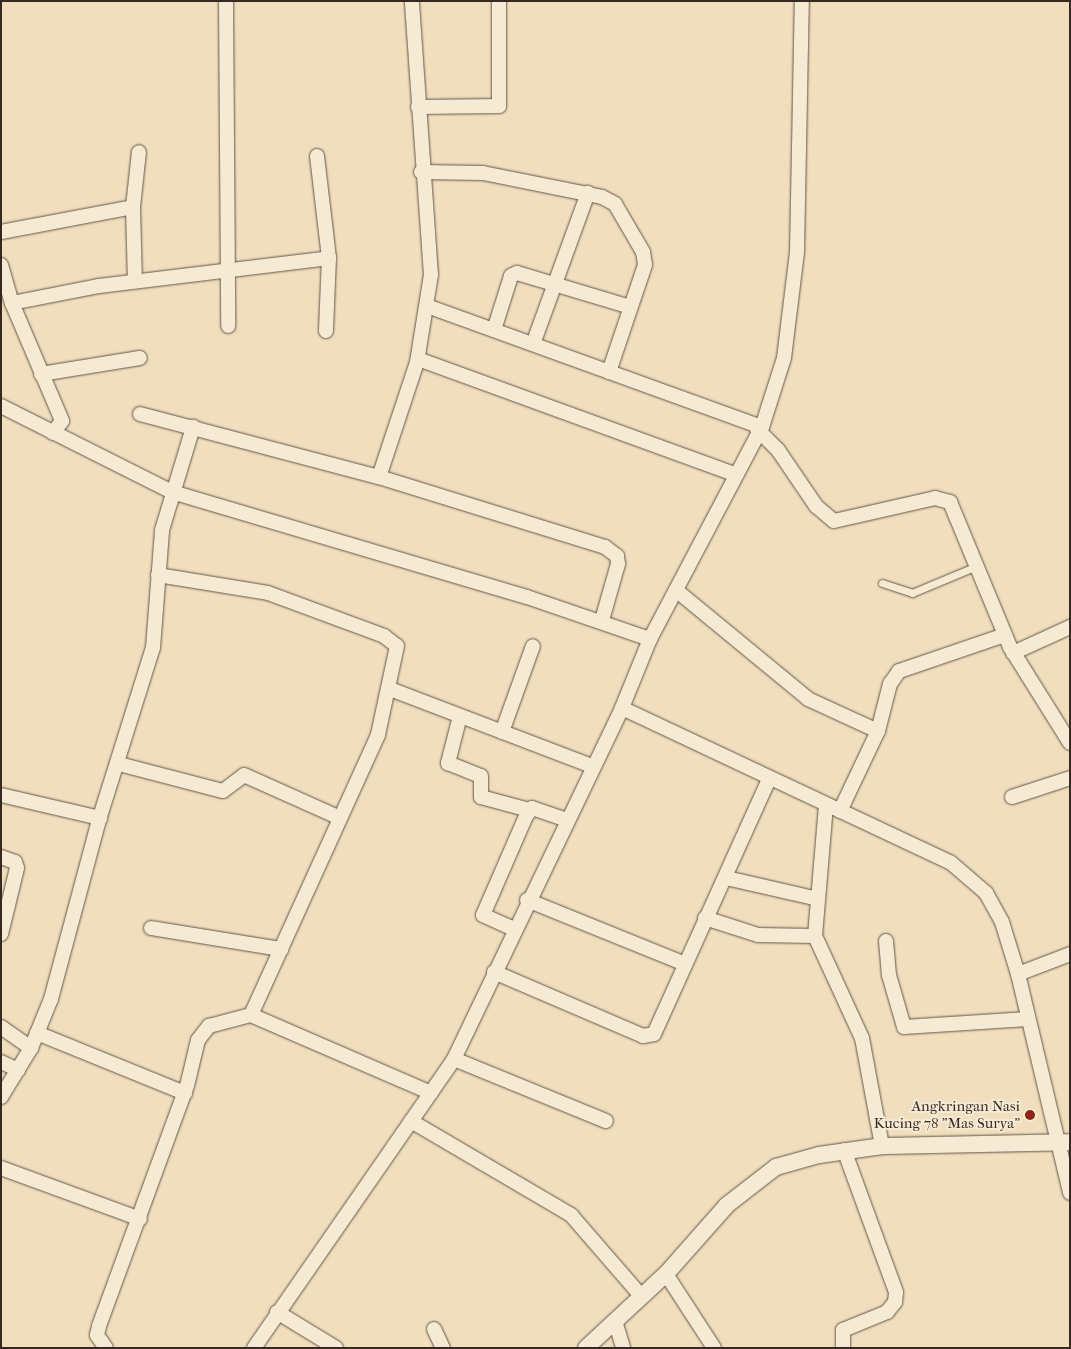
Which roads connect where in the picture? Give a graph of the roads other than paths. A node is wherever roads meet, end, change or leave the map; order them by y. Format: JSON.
{"nodes":[{"id":1,"x":226,"y":1,"type":"edge"},
{"id":2,"x":412,"y":1,"type":"edge"},
{"id":3,"x":500,"y":1,"type":"edge"},
{"id":4,"x":802,"y":1,"type":"edge"},
{"id":5,"x":418,"y":107,"type":"junction"},
{"id":6,"x":140,"y":152,"type":"dead end"},
{"id":7,"x":317,"y":156,"type":"dead end"},
{"id":8,"x":421,"y":172,"type":"junction"},
{"id":9,"x":588,"y":193,"type":"junction"},
{"id":10,"x":133,"y":207,"type":"junction"},
{"id":11,"x":1,"y":232,"type":"edge"},
{"id":12,"x":329,"y":258,"type":"junction"},
{"id":13,"x":1,"y":265,"type":"edge"},
{"id":14,"x":226,"y":271,"type":"junction"},
{"id":15,"x":135,"y":281,"type":"junction"},
{"id":16,"x":555,"y":282,"type":"junction"},
{"id":17,"x":12,"y":303,"type":"junction"},
{"id":18,"x":427,"y":306,"type":"junction"},
{"id":19,"x":630,"y":307,"type":"junction"},
{"id":20,"x":228,"y":326,"type":"dead end"},
{"id":21,"x":494,"y":330,"type":"junction"},
{"id":22,"x":326,"y":331,"type":"dead end"},
{"id":23,"x":533,"y":344,"type":"junction"},
{"id":24,"x":140,"y":358,"type":"dead end"},
{"id":25,"x":418,"y":359,"type":"junction"},
{"id":26,"x":609,"y":372,"type":"junction"},
{"id":27,"x":41,"y":374,"type":"junction"},
{"id":28,"x":1,"y":406,"type":"edge"},
{"id":29,"x":140,"y":414,"type":"dead end"},
{"id":30,"x":193,"y":428,"type":"junction"},
{"id":31,"x":759,"y":428,"type":"junction"},
{"id":32,"x":53,"y":433,"type":"junction"},
{"id":33,"x":734,"y":474,"type":"junction"},
{"id":34,"x":379,"y":477,"type":"junction"},
{"id":35,"x":172,"y":492,"type":"junction"},
{"id":36,"x":977,"y":566,"type":"junction"},
{"id":37,"x":158,"y":575,"type":"junction"},
{"id":38,"x":882,"y":582,"type":"dead end"},
{"id":39,"x":676,"y":590,"type":"junction"},
{"id":40,"x":602,"y":620,"type":"junction"},
{"id":41,"x":1070,"y":627,"type":"edge"},
{"id":42,"x":1005,"y":635,"type":"junction"},
{"id":43,"x":650,"y":639,"type":"junction"},
{"id":44,"x":533,"y":646,"type":"dead end"},
{"id":45,"x":1014,"y":653,"type":"junction"},
{"id":46,"x":390,"y":689,"type":"junction"},
{"id":47,"x":622,"y":708,"type":"junction"},
{"id":48,"x":460,"y":716,"type":"junction"},
{"id":49,"x":1064,"y":720,"type":"edge"},
{"id":50,"x":878,"y":731,"type":"junction"},
{"id":51,"x":502,"y":732,"type":"junction"},
{"id":52,"x":1070,"y":743,"type":"edge"},
{"id":53,"x":119,"y":764,"type":"junction"},
{"id":54,"x":592,"y":766,"type":"junction"},
{"id":55,"x":1070,"y":778,"type":"edge"},
{"id":56,"x":769,"y":779,"type":"junction"},
{"id":57,"x":1,"y":795,"type":"edge"},
{"id":58,"x":1012,"y":797,"type":"dead end"},
{"id":59,"x":826,"y":805,"type":"junction"},
{"id":60,"x":529,"y":810,"type":"junction"},
{"id":61,"x":840,"y":811,"type":"junction"},
{"id":62,"x":100,"y":818,"type":"junction"},
{"id":63,"x":340,"y":818,"type":"junction"},
{"id":64,"x":566,"y":820,"type":"junction"},
{"id":65,"x":1,"y":857,"type":"edge"},
{"id":66,"x":726,"y":878,"type":"junction"},
{"id":67,"x":814,"y":898,"type":"junction"},
{"id":68,"x":527,"y":900,"type":"junction"},
{"id":69,"x":705,"y":918,"type":"junction"},
{"id":70,"x":151,"y":928,"type":"dead end"},
{"id":71,"x":514,"y":929,"type":"junction"},
{"id":72,"x":1,"y":934,"type":"edge"},
{"id":73,"x":815,"y":936,"type":"junction"},
{"id":74,"x":886,"y":941,"type":"dead end"},
{"id":75,"x":281,"y":949,"type":"junction"},
{"id":76,"x":1070,"y":954,"type":"edge"},
{"id":77,"x":683,"y":962,"type":"junction"},
{"id":78,"x":494,"y":972,"type":"junction"},
{"id":79,"x":1018,"y":974,"type":"junction"},
{"id":80,"x":251,"y":1015,"type":"junction"},
{"id":81,"x":1028,"y":1020,"type":"junction"},
{"id":82,"x":1,"y":1027,"type":"edge"},
{"id":83,"x":37,"y":1033,"type":"junction"},
{"id":84,"x":31,"y":1048,"type":"junction"},
{"id":85,"x":454,"y":1059,"type":"junction"},
{"id":86,"x":1,"y":1062,"type":"edge"},
{"id":87,"x":18,"y":1070,"type":"junction"},
{"id":88,"x":431,"y":1092,"type":"junction"},
{"id":89,"x":185,"y":1093,"type":"junction"},
{"id":90,"x":1,"y":1097,"type":"edge"},
{"id":91,"x":411,"y":1121,"type":"junction"},
{"id":92,"x":606,"y":1121,"type":"dead end"},
{"id":93,"x":1064,"y":1143,"type":"edge"},
{"id":94,"x":882,"y":1146,"type":"junction"},
{"id":95,"x":844,"y":1150,"type":"junction"},
{"id":96,"x":1,"y":1168,"type":"edge"},
{"id":97,"x":1070,"y":1193,"type":"edge"},
{"id":98,"x":140,"y":1219,"type":"junction"},
{"id":99,"x":666,"y":1274,"type":"junction"},
{"id":100,"x":642,"y":1297,"type":"junction"},
{"id":101,"x":277,"y":1312,"type":"junction"},
{"id":102,"x":615,"y":1321,"type":"junction"},
{"id":103,"x":434,"y":1329,"type":"dead end"},
{"id":104,"x":106,"y":1348,"type":"edge"},
{"id":105,"x":254,"y":1348,"type":"edge"},
{"id":106,"x":336,"y":1348,"type":"edge"},
{"id":107,"x":443,"y":1348,"type":"edge"},
{"id":108,"x":586,"y":1348,"type":"edge"},
{"id":109,"x":623,"y":1348,"type":"edge"},
{"id":110,"x":714,"y":1348,"type":"edge"},
{"id":111,"x":843,"y":1348,"type":"edge"}],
"edges":[{"from":1,"to":14,"type":"street"},
{"from":2,"to":5,"type":"street"},
{"from":3,"to":5,"type":"street"},
{"from":4,"to":31,"type":"street"},
{"from":5,"to":8,"type":"street"},
{"from":6,"to":10,"type":"street"},
{"from":7,"to":12,"type":"street"},
{"from":8,"to":9,"type":"street"},
{"from":8,"to":18,"type":"street"},
{"from":9,"to":16,"type":"street"},
{"from":9,"to":19,"type":"street"},
{"from":10,"to":11,"type":"street"},
{"from":10,"to":15,"type":"street"},
{"from":12,"to":14,"type":"street"},
{"from":12,"to":22,"type":"street"},
{"from":13,"to":17,"type":"street"},
{"from":14,"to":15,"type":"street"},
{"from":14,"to":20,"type":"street"},
{"from":15,"to":17,"type":"street"},
{"from":16,"to":19,"type":"street"},
{"from":16,"to":21,"type":"street"},
{"from":16,"to":23,"type":"street"},
{"from":17,"to":27,"type":"street"},
{"from":18,"to":21,"type":"street"},
{"from":18,"to":25,"type":"street"},
{"from":19,"to":26,"type":"street"},
{"from":21,"to":23,"type":"street"},
{"from":23,"to":26,"type":"street"},
{"from":24,"to":27,"type":"street"},
{"from":25,"to":33,"type":"street"},
{"from":25,"to":34,"type":"street"},
{"from":26,"to":31,"type":"street"},
{"from":27,"to":32,"type":"street"},
{"from":28,"to":32,"type":"street"},
{"from":29,"to":30,"type":"street"},
{"from":30,"to":34,"type":"street"},
{"from":30,"to":35,"type":"street"},
{"from":31,"to":33,"type":"street"},
{"from":31,"to":36,"type":"street"},
{"from":32,"to":35,"type":"street"},
{"from":33,"to":39,"type":"street"},
{"from":34,"to":40,"type":"street"},
{"from":35,"to":37,"type":"street"},
{"from":35,"to":40,"type":"street"},
{"from":36,"to":38,"type":"lane"},
{"from":36,"to":42,"type":"street"},
{"from":37,"to":46,"type":"street"},
{"from":37,"to":53,"type":"street"},
{"from":39,"to":43,"type":"street"},
{"from":39,"to":50,"type":"street"},
{"from":40,"to":43,"type":"street"},
{"from":41,"to":45,"type":"street"},
{"from":42,"to":45,"type":"street"},
{"from":42,"to":50,"type":"street"},
{"from":43,"to":47,"type":"street"},
{"from":44,"to":51,"type":"street"},
{"from":45,"to":49,"type":"street"},
{"from":46,"to":48,"type":"street"},
{"from":46,"to":63,"type":"street"},
{"from":47,"to":54,"type":"street"},
{"from":47,"to":56,"type":"street"},
{"from":48,"to":51,"type":"street"},
{"from":48,"to":60,"type":"street"},
{"from":49,"to":52,"type":"street"},
{"from":50,"to":61,"type":"street"},
{"from":51,"to":54,"type":"street"},
{"from":53,"to":62,"type":"street"},
{"from":53,"to":63,"type":"street"},
{"from":54,"to":64,"type":"street"},
{"from":55,"to":58,"type":"street"},
{"from":56,"to":59,"type":"street"},
{"from":56,"to":66,"type":"street"},
{"from":57,"to":62,"type":"street"},
{"from":59,"to":61,"type":"street"},
{"from":59,"to":67,"type":"street"},
{"from":60,"to":64,"type":"street"},
{"from":60,"to":71,"type":"street"},
{"from":61,"to":79,"type":"street"},
{"from":62,"to":83,"type":"street"},
{"from":63,"to":75,"type":"street"},
{"from":64,"to":68,"type":"street"},
{"from":65,"to":72,"type":"street"},
{"from":66,"to":67,"type":"street"},
{"from":66,"to":69,"type":"street"},
{"from":67,"to":73,"type":"street"},
{"from":68,"to":71,"type":"street"},
{"from":68,"to":77,"type":"street"},
{"from":69,"to":73,"type":"street"},
{"from":69,"to":77,"type":"street"},
{"from":70,"to":75,"type":"street"},
{"from":71,"to":78,"type":"street"},
{"from":73,"to":94,"type":"street"},
{"from":74,"to":81,"type":"street"},
{"from":75,"to":80,"type":"street"},
{"from":76,"to":79,"type":"street"},
{"from":77,"to":78,"type":"street"},
{"from":78,"to":85,"type":"street"},
{"from":79,"to":81,"type":"street"},
{"from":80,"to":88,"type":"street"},
{"from":80,"to":89,"type":"street"},
{"from":81,"to":93,"type":"street"},
{"from":82,"to":84,"type":"street"},
{"from":83,"to":84,"type":"street"},
{"from":83,"to":89,"type":"street"},
{"from":84,"to":87,"type":"street"},
{"from":85,"to":88,"type":"street"},
{"from":85,"to":92,"type":"street"},
{"from":86,"to":87,"type":"street"},
{"from":87,"to":90,"type":"street"},
{"from":88,"to":91,"type":"street"},
{"from":89,"to":98,"type":"street"},
{"from":91,"to":100,"type":"street"},
{"from":91,"to":101,"type":"street"},
{"from":93,"to":94,"type":"street"},
{"from":93,"to":97,"type":"street"},
{"from":94,"to":95,"type":"street"},
{"from":95,"to":99,"type":"street"},
{"from":95,"to":111,"type":"street"},
{"from":96,"to":98,"type":"street"},
{"from":98,"to":104,"type":"street"},
{"from":99,"to":100,"type":"street"},
{"from":99,"to":110,"type":"street"},
{"from":100,"to":102,"type":"street"},
{"from":101,"to":105,"type":"street"},
{"from":101,"to":106,"type":"street"},
{"from":102,"to":108,"type":"street"},
{"from":102,"to":109,"type":"street"},
{"from":103,"to":107,"type":"street"}]}
